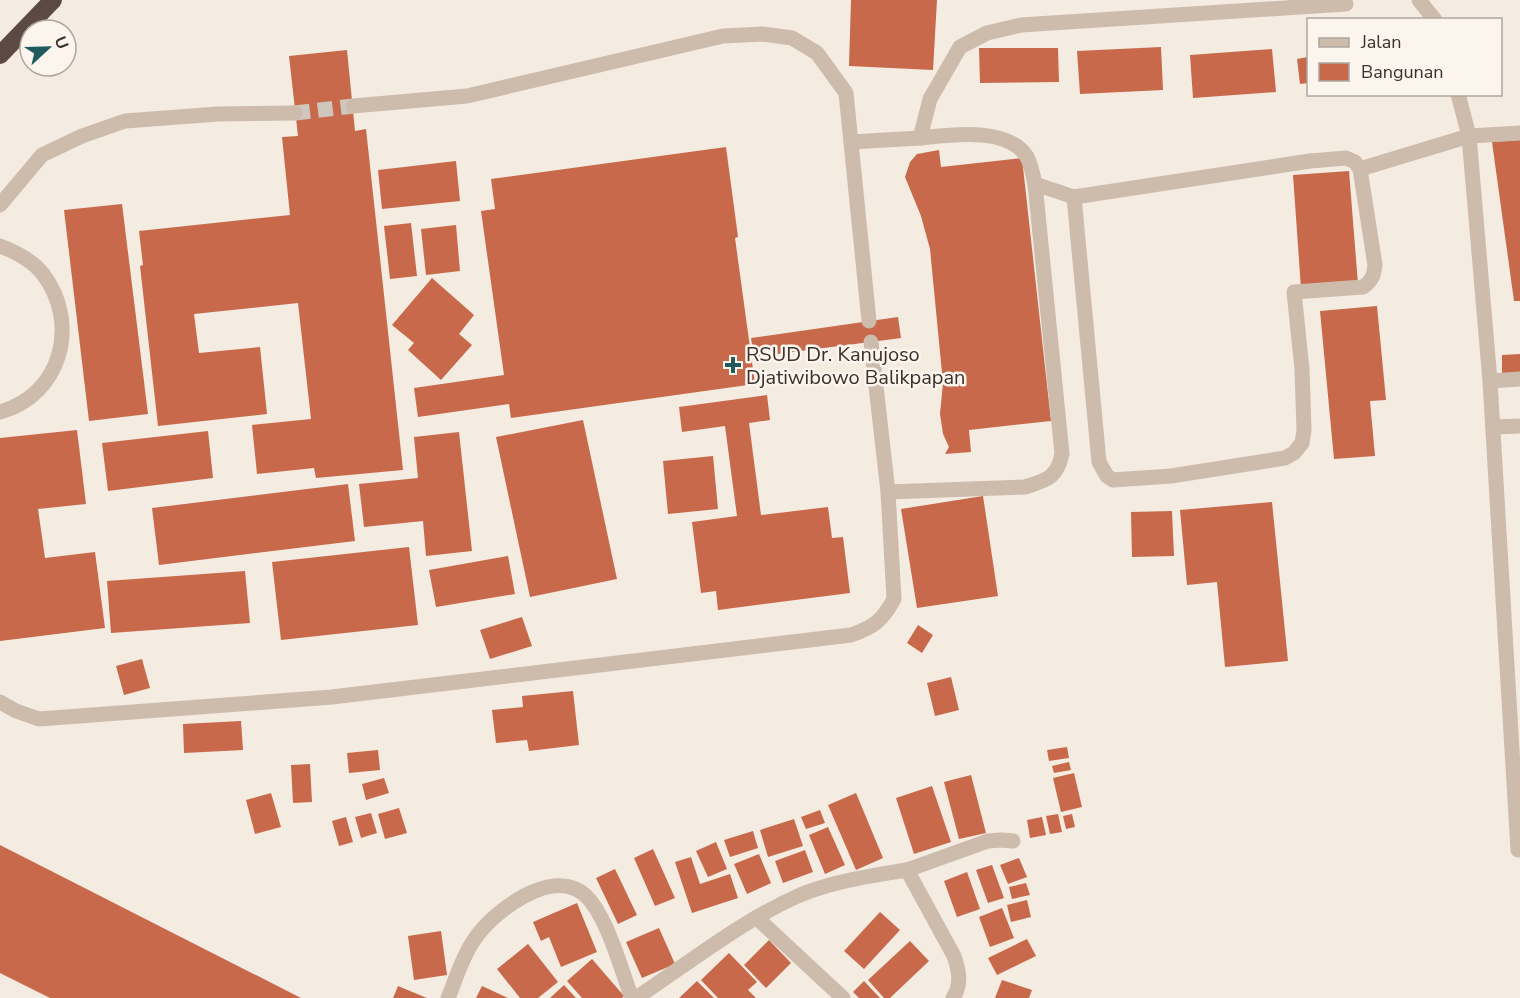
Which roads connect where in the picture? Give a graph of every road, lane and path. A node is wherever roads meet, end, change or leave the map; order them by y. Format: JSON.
{"nodes":[{"id":1,"x":53,"y":0,"type":"edge"},
{"id":2,"x":1419,"y":0,"type":"edge"},
{"id":3,"x":1346,"y":4,"type":"dead end"},
{"id":4,"x":1433,"y":18,"type":"edge"},
{"id":5,"x":0,"y":55,"type":"edge"},
{"id":6,"x":1459,"y":96,"type":"edge"},
{"id":7,"x":353,"y":106,"type":"tunnel mouth"},
{"id":8,"x":295,"y":113,"type":"tunnel mouth"},
{"id":9,"x":1520,"y":133,"type":"edge"},
{"id":10,"x":1469,"y":136,"type":"junction"},
{"id":11,"x":920,"y":138,"type":"junction"},
{"id":12,"x":851,"y":141,"type":"junction"},
{"id":13,"x":1360,"y":169,"type":"junction"},
{"id":14,"x":1035,"y":184,"type":"junction"},
{"id":15,"x":1074,"y":197,"type":"junction"},
{"id":16,"x":0,"y":205,"type":"edge"},
{"id":17,"x":0,"y":246,"type":"edge"},
{"id":18,"x":869,"y":321,"type":"dead end"},
{"id":19,"x":871,"y":342,"type":"dead end"},
{"id":20,"x":1520,"y":379,"type":"edge"},
{"id":21,"x":1490,"y":381,"type":"junction"},
{"id":22,"x":0,"y":412,"type":"edge"},
{"id":23,"x":1520,"y":426,"type":"edge"},
{"id":24,"x":1493,"y":427,"type":"junction"},
{"id":25,"x":888,"y":492,"type":"junction"},
{"id":26,"x":0,"y":702,"type":"edge"},
{"id":27,"x":1013,"y":841,"type":"dead end"},
{"id":28,"x":1520,"y":850,"type":"edge"},
{"id":29,"x":907,"y":870,"type":"junction"},
{"id":30,"x":757,"y":918,"type":"junction"},
{"id":31,"x":448,"y":998,"type":"edge"},
{"id":32,"x":634,"y":998,"type":"edge"},
{"id":33,"x":843,"y":998,"type":"edge"},
{"id":34,"x":953,"y":998,"type":"edge"}],
"edges":[{"from":1,"to":5,"type":"highway"},
{"from":2,"to":4,"type":"street"},
{"from":3,"to":11,"type":"street"},
{"from":6,"to":10,"type":"street"},
{"from":7,"to":12,"type":"street"},
{"from":8,"to":16,"type":"street"},
{"from":9,"to":10,"type":"street"},
{"from":10,"to":13,"type":"street"},
{"from":10,"to":21,"type":"street"},
{"from":11,"to":12,"type":"street"},
{"from":11,"to":14,"type":"street"},
{"from":12,"to":18,"type":"street"},
{"from":13,"to":15,"type":"street"},
{"from":13,"to":15,"type":"street"},
{"from":14,"to":15,"type":"street"},
{"from":14,"to":25,"type":"street"},
{"from":17,"to":22,"type":"street"},
{"from":19,"to":25,"type":"street"},
{"from":20,"to":21,"type":"street"},
{"from":21,"to":24,"type":"street"},
{"from":23,"to":24,"type":"street"},
{"from":24,"to":28,"type":"street"},
{"from":25,"to":26,"type":"street"},
{"from":27,"to":29,"type":"street"},
{"from":29,"to":30,"type":"street"},
{"from":29,"to":34,"type":"street"},
{"from":30,"to":32,"type":"street"},
{"from":30,"to":33,"type":"street"},
{"from":31,"to":32,"type":"street"}]}
